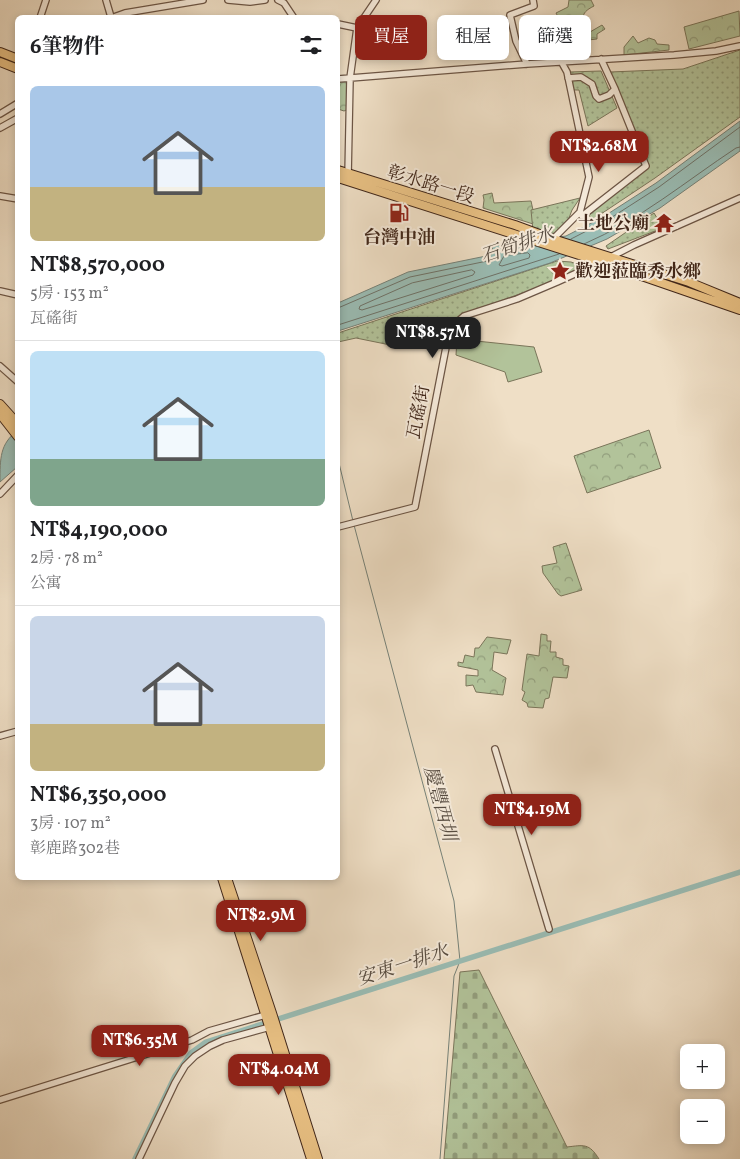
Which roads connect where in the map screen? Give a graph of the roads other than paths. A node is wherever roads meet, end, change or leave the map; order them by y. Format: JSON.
{"nodes":[{"id":1,"x":46,"y":0,"type":"edge"},
{"id":2,"x":106,"y":0,"type":"edge"},
{"id":3,"x":203,"y":0,"type":"edge"},
{"id":4,"x":228,"y":0,"type":"edge"},
{"id":5,"x":266,"y":0,"type":"edge"},
{"id":6,"x":278,"y":0,"type":"edge"},
{"id":7,"x":376,"y":0,"type":"edge"},
{"id":8,"x":532,"y":0,"type":"edge"},
{"id":9,"x":41,"y":15,"type":"edge"},
{"id":10,"x":110,"y":15,"type":"edge"},
{"id":11,"x":126,"y":15,"type":"edge"},
{"id":12,"x":292,"y":15,"type":"edge"},
{"id":13,"x":366,"y":15,"type":"edge"},
{"id":14,"x":340,"y":24,"type":"edge"},
{"id":15,"x":355,"y":28,"type":"edge"},
{"id":16,"x":355,"y":42,"type":"edge"},
{"id":17,"x":740,"y":46,"type":"edge"},
{"id":18,"x":0,"y":52,"type":"edge"},
{"id":19,"x":15,"y":58,"type":"edge"},
{"id":20,"x":601,"y":59,"type":"junction"},
{"id":21,"x":0,"y":62,"type":"edge"},
{"id":22,"x":562,"y":63,"type":"junction"},
{"id":23,"x":527,"y":64,"type":"junction"},
{"id":24,"x":15,"y":68,"type":"edge"},
{"id":25,"x":340,"y":78,"type":"edge"},
{"id":26,"x":350,"y":78,"type":"junction"},
{"id":27,"x":568,"y":78,"type":"junction"},
{"id":28,"x":615,"y":89,"type":"junction"},
{"id":29,"x":15,"y":104,"type":"edge"},
{"id":30,"x":0,"y":114,"type":"edge"},
{"id":31,"x":15,"y":120,"type":"edge"},
{"id":32,"x":0,"y":128,"type":"edge"},
{"id":33,"x":340,"y":172,"type":"edge"},
{"id":34,"x":340,"y":178,"type":"edge"},
{"id":35,"x":348,"y":178,"type":"junction"},
{"id":36,"x":0,"y":196,"type":"edge"},
{"id":37,"x":15,"y":198,"type":"edge"},
{"id":38,"x":740,"y":198,"type":"edge"},
{"id":39,"x":580,"y":212,"type":"junction"},
{"id":40,"x":553,"y":239,"type":"junction"},
{"id":41,"x":609,"y":257,"type":"junction"},
{"id":42,"x":601,"y":262,"type":"junction"},
{"id":43,"x":0,"y":290,"type":"edge"},
{"id":44,"x":15,"y":294,"type":"edge"},
{"id":45,"x":740,"y":303,"type":"edge"},
{"id":46,"x":740,"y":310,"type":"edge"},
{"id":47,"x":0,"y":366,"type":"edge"},
{"id":48,"x":15,"y":379,"type":"edge"},
{"id":49,"x":0,"y":404,"type":"edge"},
{"id":50,"x":0,"y":414,"type":"edge"},
{"id":51,"x":15,"y":421,"type":"edge"},
{"id":52,"x":15,"y":434,"type":"edge"},
{"id":53,"x":15,"y":478,"type":"edge"},
{"id":54,"x":0,"y":494,"type":"edge"},
{"id":55,"x":340,"y":526,"type":"edge"},
{"id":56,"x":15,"y":732,"type":"edge"},
{"id":57,"x":0,"y":736,"type":"edge"},
{"id":58,"x":495,"y":749,"type":"dead end"},
{"id":59,"x":223,"y":880,"type":"edge"},
{"id":60,"x":228,"y":880,"type":"edge"},
{"id":61,"x":229,"y":892,"type":"junction"},
{"id":62,"x":548,"y":929,"type":"dead end"},
{"id":63,"x":269,"y":1014,"type":"junction"},
{"id":64,"x":273,"y":1026,"type":"junction"},
{"id":65,"x":0,"y":1100,"type":"edge"},
{"id":66,"x":307,"y":1136,"type":"junction"},
{"id":67,"x":139,"y":1159,"type":"edge"},
{"id":68,"x":311,"y":1159,"type":"edge"},
{"id":69,"x":318,"y":1159,"type":"edge"}],
"edges":[{"from":1,"to":9,"type":"street"},
{"from":2,"to":10,"type":"street"},
{"from":3,"to":11,"type":"street"},
{"from":4,"to":5,"type":"street"},
{"from":6,"to":12,"type":"street"},
{"from":7,"to":13,"type":"street"},
{"from":8,"to":23,"type":"street"},
{"from":14,"to":15,"type":"street"},
{"from":16,"to":26,"type":"street"},
{"from":17,"to":20,"type":"street"},
{"from":18,"to":19,"type":"main road"},
{"from":20,"to":22,"type":"street"},
{"from":20,"to":28,"type":"street"},
{"from":21,"to":24,"type":"main road"},
{"from":22,"to":23,"type":"street"},
{"from":22,"to":27,"type":"street"},
{"from":23,"to":26,"type":"street"},
{"from":25,"to":26,"type":"street"},
{"from":26,"to":35,"type":"street"},
{"from":27,"to":28,"type":"street"},
{"from":27,"to":39,"type":"street"},
{"from":28,"to":39,"type":"street"},
{"from":29,"to":30,"type":"street"},
{"from":31,"to":32,"type":"street"},
{"from":33,"to":35,"type":"main road","name":"彰水路一段"},
{"from":34,"to":35,"type":"main road","name":"彰水路一段"},
{"from":35,"to":40,"type":"main road","name":"彰水路一段"},
{"from":35,"to":42,"type":"main road","name":"彰水路一段"},
{"from":36,"to":37,"type":"street"},
{"from":38,"to":41,"type":"street","name":"瓦磘街"},
{"from":39,"to":40,"type":"street"},
{"from":40,"to":41,"type":"main road","name":"彰水路一段"},
{"from":41,"to":42,"type":"street","name":"瓦磘街"},
{"from":41,"to":45,"type":"main road"},
{"from":42,"to":46,"type":"main road"},
{"from":42,"to":55,"type":"street","name":"瓦磘街"},
{"from":43,"to":44,"type":"street"},
{"from":47,"to":48,"type":"street"},
{"from":49,"to":51,"type":"main road"},
{"from":50,"to":52,"type":"main road"},
{"from":53,"to":54,"type":"street"},
{"from":56,"to":57,"type":"street"},
{"from":58,"to":62,"type":"street"},
{"from":59,"to":61,"type":"main road"},
{"from":60,"to":61,"type":"main road"},
{"from":61,"to":63,"type":"main road"},
{"from":63,"to":64,"type":"main road"},
{"from":63,"to":65,"type":"street"},
{"from":64,"to":66,"type":"main road"},
{"from":64,"to":67,"type":"street"},
{"from":66,"to":68,"type":"main road"},
{"from":66,"to":69,"type":"main road"}]}
